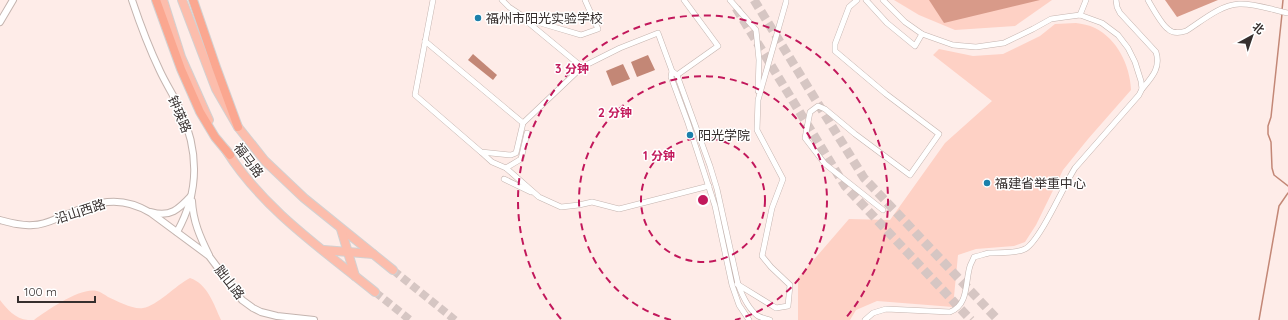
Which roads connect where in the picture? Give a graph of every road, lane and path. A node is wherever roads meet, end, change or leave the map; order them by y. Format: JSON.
{"nodes":[{"id":1,"x":13,"y":0,"type":"edge"},
{"id":2,"x":132,"y":0,"type":"edge"},
{"id":3,"x":156,"y":0,"type":"edge"},
{"id":4,"x":162,"y":0,"type":"edge"},
{"id":5,"x":182,"y":0,"type":"edge"},
{"id":6,"x":193,"y":0,"type":"edge"},
{"id":7,"x":433,"y":0,"type":"edge"},
{"id":8,"x":502,"y":0,"type":"edge"},
{"id":9,"x":585,"y":0,"type":"edge"},
{"id":10,"x":684,"y":0,"type":"edge"},
{"id":11,"x":730,"y":0,"type":"edge"},
{"id":12,"x":786,"y":0,"type":"edge"},
{"id":13,"x":858,"y":0,"type":"edge"},
{"id":14,"x":866,"y":0,"type":"edge"},
{"id":15,"x":883,"y":0,"type":"edge"},
{"id":16,"x":1086,"y":0,"type":"edge"},
{"id":17,"x":1116,"y":0,"type":"edge"},
{"id":18,"x":1148,"y":0,"type":"edge"},
{"id":19,"x":509,"y":7,"type":"junction"},
{"id":20,"x":1288,"y":13,"type":"edge"},
{"id":21,"x":1080,"y":15,"type":"junction"},
{"id":22,"x":0,"y":22,"type":"edge"},
{"id":23,"x":922,"y":34,"type":"junction"},
{"id":24,"x":426,"y":40,"type":"junction"},
{"id":25,"x":582,"y":67,"type":"junction"},
{"id":26,"x":672,"y":71,"type":"junction"},
{"id":27,"x":677,"y":75,"type":"junction"},
{"id":28,"x":1142,"y":89,"type":"junction"},
{"id":29,"x":758,"y":100,"type":"junction"},
{"id":30,"x":523,"y":123,"type":"junction"},
{"id":31,"x":238,"y":126,"type":"junction"},
{"id":32,"x":528,"y":133,"type":"dead end"},
{"id":33,"x":481,"y":152,"type":"junction"},
{"id":34,"x":230,"y":155,"type":"junction"},
{"id":35,"x":708,"y":161,"type":"junction"},
{"id":36,"x":702,"y":164,"type":"junction"},
{"id":37,"x":506,"y":168,"type":"junction"},
{"id":38,"x":504,"y":179,"type":"dead end"},
{"id":39,"x":709,"y":186,"type":"junction"},
{"id":40,"x":192,"y":194,"type":"junction"},
{"id":41,"x":539,"y":197,"type":"junction"},
{"id":42,"x":146,"y":210,"type":"junction"},
{"id":43,"x":883,"y":210,"type":"dead end"},
{"id":44,"x":0,"y":220,"type":"edge"},
{"id":45,"x":724,"y":222,"type":"junction"},
{"id":46,"x":718,"y":223,"type":"junction"},
{"id":47,"x":341,"y":228,"type":"junction"},
{"id":48,"x":177,"y":232,"type":"junction"},
{"id":49,"x":324,"y":250,"type":"junction"},
{"id":50,"x":348,"y":252,"type":"junction"},
{"id":51,"x":373,"y":254,"type":"junction"},
{"id":52,"x":209,"y":256,"type":"junction"},
{"id":53,"x":393,"y":270,"type":"tunnel mouth"},
{"id":54,"x":355,"y":276,"type":"junction"},
{"id":55,"x":735,"y":285,"type":"junction"},
{"id":56,"x":375,"y":292,"type":"tunnel mouth"},
{"id":57,"x":750,"y":315,"type":"edge"},
{"id":58,"x":314,"y":320,"type":"edge"},
{"id":59,"x":757,"y":320,"type":"edge"},
{"id":60,"x":770,"y":320,"type":"edge"},
{"id":61,"x":865,"y":320,"type":"edge"}],
"edges":[{"from":1,"to":22,"type":"street"},
{"from":2,"to":40,"type":"street","name":"钟瑛路"},
{"from":3,"to":34,"type":"highway"},
{"from":4,"to":34,"type":"main road","name":"福马路"},
{"from":5,"to":31,"type":"main road","name":"福马路"},
{"from":6,"to":31,"type":"highway"},
{"from":7,"to":24,"type":"street"},
{"from":8,"to":19,"type":"street"},
{"from":9,"to":19,"type":"street"},
{"from":10,"to":27,"type":"street"},
{"from":11,"to":29,"type":"street"},
{"from":12,"to":29,"type":"street"},
{"from":13,"to":43,"type":"street"},
{"from":14,"to":23,"type":"street"},
{"from":15,"to":23,"type":"street"},
{"from":16,"to":21,"type":"street"},
{"from":17,"to":28,"type":"street"},
{"from":18,"to":20,"type":"street"},
{"from":19,"to":25,"type":"street"},
{"from":21,"to":23,"type":"street"},
{"from":21,"to":28,"type":"street"},
{"from":24,"to":30,"type":"street"},
{"from":24,"to":33,"type":"street"},
{"from":25,"to":26,"type":"street"},
{"from":25,"to":30,"type":"street"},
{"from":26,"to":27,"type":"street"},
{"from":26,"to":36,"type":"street"},
{"from":27,"to":35,"type":"street"},
{"from":28,"to":61,"type":"street"},
{"from":29,"to":55,"type":"street"},
{"from":30,"to":33,"type":"street"},
{"from":31,"to":47,"type":"main road","name":"福马路"},
{"from":32,"to":37,"type":"street"},
{"from":33,"to":37,"type":"street"},
{"from":34,"to":49,"type":"main road","name":"福马路"},
{"from":35,"to":36,"type":"street"},
{"from":35,"to":45,"type":"street"},
{"from":36,"to":39,"type":"street"},
{"from":37,"to":41,"type":"street"},
{"from":38,"to":41,"type":"street"},
{"from":39,"to":41,"type":"street"},
{"from":39,"to":46,"type":"street"},
{"from":40,"to":42,"type":"street"},
{"from":40,"to":48,"type":"street","name":"钟瑛路"},
{"from":40,"to":52,"type":"street"},
{"from":42,"to":44,"type":"street","name":"沿山西路"},
{"from":42,"to":48,"type":"street","name":"沿山西路"},
{"from":45,"to":46,"type":"street"},
{"from":45,"to":55,"type":"street"},
{"from":46,"to":55,"type":"street"},
{"from":47,"to":49,"type":"main road"},
{"from":47,"to":50,"type":"main road"},
{"from":47,"to":51,"type":"main road","name":"福马路"},
{"from":48,"to":52,"type":"street","name":"胐山路"},
{"from":49,"to":50,"type":"main road"},
{"from":49,"to":54,"type":"main road","name":"福马路"},
{"from":50,"to":51,"type":"main road"},
{"from":50,"to":54,"type":"main road"},
{"from":51,"to":53,"type":"main road","name":"福马路"},
{"from":51,"to":54,"type":"main road"},
{"from":52,"to":58,"type":"street","name":"胐山路"},
{"from":54,"to":56,"type":"main road","name":"福马路"},
{"from":55,"to":57,"type":"street"},
{"from":57,"to":59,"type":"street"},
{"from":57,"to":60,"type":"street"}]}
